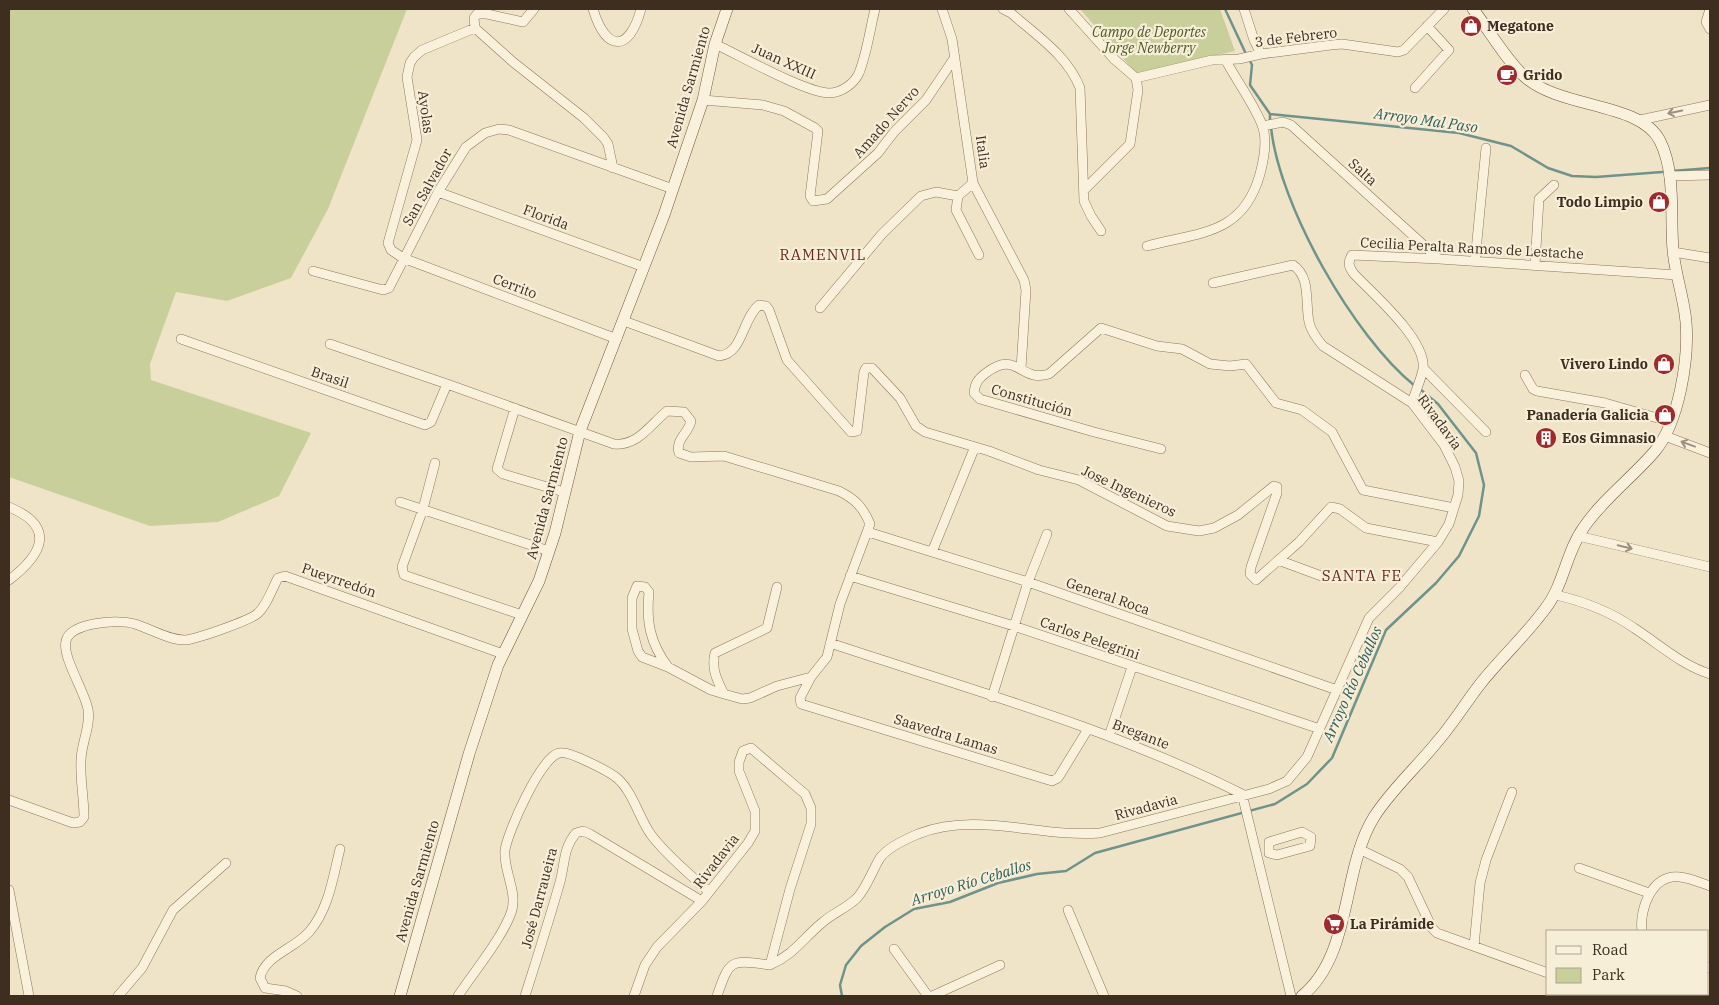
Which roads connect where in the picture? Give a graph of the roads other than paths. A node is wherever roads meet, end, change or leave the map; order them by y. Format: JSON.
{"nodes":[{"id":1,"x":534,"y":9,"type":"edge"},
{"id":2,"x":593,"y":9,"type":"edge"},
{"id":3,"x":641,"y":9,"type":"edge"},
{"id":4,"x":727,"y":9,"type":"edge"},
{"id":5,"x":875,"y":9,"type":"edge"},
{"id":6,"x":942,"y":9,"type":"edge"},
{"id":7,"x":1003,"y":9,"type":"edge"},
{"id":8,"x":1069,"y":9,"type":"edge"},
{"id":9,"x":1244,"y":9,"type":"edge"},
{"id":10,"x":1444,"y":9,"type":"edge"},
{"id":11,"x":1474,"y":9,"type":"edge"},
{"id":12,"x":1710,"y":9,"type":"edge"},
{"id":13,"x":1427,"y":26,"type":"junction"},
{"id":14,"x":475,"y":28,"type":"junction"},
{"id":15,"x":1710,"y":29,"type":"edge"},
{"id":16,"x":716,"y":44,"type":"junction"},
{"id":17,"x":1258,"y":54,"type":"junction"},
{"id":18,"x":955,"y":58,"type":"junction"},
{"id":19,"x":1224,"y":59,"type":"junction"},
{"id":20,"x":1136,"y":78,"type":"junction"},
{"id":21,"x":1415,"y":88,"type":"dead end"},
{"id":22,"x":703,"y":100,"type":"junction"},
{"id":23,"x":1710,"y":106,"type":"edge"},
{"id":24,"x":1640,"y":120,"type":"junction"},
{"id":25,"x":1266,"y":125,"type":"junction"},
{"id":26,"x":1486,"y":148,"type":"dead end"},
{"id":27,"x":613,"y":168,"type":"junction"},
{"id":28,"x":1710,"y":175,"type":"edge"},
{"id":29,"x":1669,"y":176,"type":"junction"},
{"id":30,"x":973,"y":183,"type":"junction"},
{"id":31,"x":1554,"y":185,"type":"dead end"},
{"id":32,"x":673,"y":189,"type":"junction"},
{"id":33,"x":1084,"y":190,"type":"junction"},
{"id":34,"x":438,"y":192,"type":"junction"},
{"id":35,"x":958,"y":196,"type":"junction"},
{"id":36,"x":1102,"y":231,"type":"dead end"},
{"id":37,"x":1146,"y":246,"type":"dead end"},
{"id":38,"x":1673,"y":252,"type":"junction"},
{"id":39,"x":979,"y":255,"type":"dead end"},
{"id":40,"x":403,"y":258,"type":"junction"},
{"id":41,"x":1710,"y":258,"type":"edge"},
{"id":42,"x":1439,"y":259,"type":"junction"},
{"id":43,"x":1475,"y":261,"type":"junction"},
{"id":44,"x":1535,"y":265,"type":"junction"},
{"id":45,"x":644,"y":268,"type":"junction"},
{"id":46,"x":312,"y":271,"type":"dead end"},
{"id":47,"x":1677,"y":275,"type":"junction"},
{"id":48,"x":1213,"y":283,"type":"dead end"},
{"id":49,"x":820,"y":308,"type":"dead end"},
{"id":50,"x":624,"y":321,"type":"junction"},
{"id":51,"x":181,"y":339,"type":"dead end"},
{"id":52,"x":617,"y":340,"type":"junction"},
{"id":53,"x":330,"y":344,"type":"dead end"},
{"id":54,"x":1021,"y":369,"type":"junction"},
{"id":55,"x":1422,"y":372,"type":"junction"},
{"id":56,"x":1525,"y":375,"type":"dead end"},
{"id":57,"x":448,"y":384,"type":"junction"},
{"id":58,"x":1412,"y":402,"type":"junction"},
{"id":59,"x":514,"y":408,"type":"junction"},
{"id":60,"x":1671,"y":422,"type":"junction"},
{"id":61,"x":580,"y":431,"type":"junction"},
{"id":62,"x":1486,"y":432,"type":"dead end"},
{"id":63,"x":1665,"y":436,"type":"junction"},
{"id":64,"x":1161,"y":448,"type":"dead end"},
{"id":65,"x":974,"y":449,"type":"junction"},
{"id":66,"x":1710,"y":453,"type":"edge"},
{"id":67,"x":435,"y":463,"type":"dead end"},
{"id":68,"x":564,"y":492,"type":"junction"},
{"id":69,"x":400,"y":502,"type":"dead end"},
{"id":70,"x":9,"y":508,"type":"edge"},
{"id":71,"x":1454,"y":508,"type":"junction"},
{"id":72,"x":423,"y":509,"type":"junction"},
{"id":73,"x":868,"y":532,"type":"junction"},
{"id":74,"x":1047,"y":534,"type":"dead end"},
{"id":75,"x":1578,"y":536,"type":"junction"},
{"id":76,"x":1438,"y":542,"type":"junction"},
{"id":77,"x":549,"y":551,"type":"junction"},
{"id":78,"x":932,"y":552,"type":"junction"},
{"id":79,"x":1278,"y":560,"type":"junction"},
{"id":80,"x":1710,"y":567,"type":"edge"},
{"id":81,"x":850,"y":576,"type":"junction"},
{"id":82,"x":1324,"y":577,"type":"dead end"},
{"id":83,"x":9,"y":580,"type":"edge"},
{"id":84,"x":1028,"y":582,"type":"junction"},
{"id":85,"x":777,"y":587,"type":"dead end"},
{"id":86,"x":1556,"y":595,"type":"junction"},
{"id":87,"x":522,"y":616,"type":"junction"},
{"id":88,"x":1014,"y":626,"type":"junction"},
{"id":89,"x":830,"y":643,"type":"junction"},
{"id":90,"x":503,"y":654,"type":"junction"},
{"id":91,"x":668,"y":667,"type":"junction"},
{"id":92,"x":1132,"y":667,"type":"junction"},
{"id":93,"x":1710,"y":674,"type":"edge"},
{"id":94,"x":811,"y":676,"type":"junction"},
{"id":95,"x":1337,"y":690,"type":"junction"},
{"id":96,"x":724,"y":694,"type":"junction"},
{"id":97,"x":992,"y":697,"type":"junction"},
{"id":98,"x":1088,"y":729,"type":"junction"},
{"id":99,"x":1320,"y":729,"type":"junction"},
{"id":100,"x":1109,"y":736,"type":"junction"},
{"id":101,"x":1512,"y":792,"type":"dead end"},
{"id":102,"x":1243,"y":797,"type":"junction"},
{"id":103,"x":9,"y":800,"type":"edge"},
{"id":104,"x":340,"y":849,"type":"dead end"},
{"id":105,"x":1267,"y":849,"type":"dead end"},
{"id":106,"x":1359,"y":849,"type":"junction"},
{"id":107,"x":1256,"y":852,"type":"junction"},
{"id":108,"x":226,"y":863,"type":"dead end"},
{"id":109,"x":1579,"y":868,"type":"dead end"},
{"id":110,"x":1710,"y":886,"type":"edge"},
{"id":111,"x":9,"y":890,"type":"edge"},
{"id":112,"x":709,"y":892,"type":"junction"},
{"id":113,"x":1649,"y":893,"type":"junction"},
{"id":114,"x":702,"y":901,"type":"junction"},
{"id":115,"x":1068,"y":910,"type":"dead end"},
{"id":116,"x":1642,"y":930,"type":"edge"},
{"id":117,"x":1474,"y":946,"type":"junction"},
{"id":118,"x":894,"y":949,"type":"dead end"},
{"id":119,"x":770,"y":965,"type":"junction"},
{"id":120,"x":1000,"y":965,"type":"dead end"},
{"id":121,"x":1546,"y":972,"type":"edge"},
{"id":122,"x":29,"y":996,"type":"edge"},
{"id":123,"x":118,"y":996,"type":"edge"},
{"id":124,"x":297,"y":996,"type":"edge"},
{"id":125,"x":400,"y":996,"type":"edge"},
{"id":126,"x":458,"y":996,"type":"edge"},
{"id":127,"x":525,"y":996,"type":"edge"},
{"id":128,"x":634,"y":996,"type":"edge"},
{"id":129,"x":717,"y":996,"type":"edge"},
{"id":130,"x":928,"y":996,"type":"edge"},
{"id":131,"x":932,"y":996,"type":"edge"},
{"id":132,"x":1104,"y":996,"type":"edge"},
{"id":133,"x":1290,"y":996,"type":"edge"},
{"id":134,"x":1302,"y":996,"type":"edge"}],
"edges":[{"from":1,"to":14,"type":"street"},
{"from":2,"to":3,"type":"street"},
{"from":4,"to":16,"type":"main road","name":"Avenida Sarmiento"},
{"from":5,"to":16,"type":"street","name":"Juan XXIII"},
{"from":6,"to":18,"type":"street","name":"Italia"},
{"from":7,"to":33,"type":"street"},
{"from":8,"to":20,"type":"street"},
{"from":9,"to":17,"type":"street"},
{"from":10,"to":13,"type":"street","name":"3 de Febrero"},
{"from":11,"to":24,"type":"main road"},
{"from":12,"to":15,"type":"street"},
{"from":13,"to":17,"type":"street","name":"3 de Febrero"},
{"from":13,"to":21,"type":"street"},
{"from":14,"to":27,"type":"street"},
{"from":14,"to":40,"type":"street","name":"Ayolas"},
{"from":16,"to":22,"type":"main road","name":"Avenida Sarmiento"},
{"from":17,"to":19,"type":"street","name":"3 de Febrero"},
{"from":18,"to":22,"type":"street","name":"Amado Nervo"},
{"from":18,"to":30,"type":"street","name":"Italia"},
{"from":19,"to":20,"type":"street","name":"3 de Febrero"},
{"from":19,"to":25,"type":"street"},
{"from":20,"to":33,"type":"street"},
{"from":22,"to":32,"type":"main road","name":"Avenida Sarmiento"},
{"from":23,"to":24,"type":"street","one_way":true},
{"from":24,"to":29,"type":"main road"},
{"from":25,"to":37,"type":"street"},
{"from":25,"to":42,"type":"street","name":"Salta"},
{"from":26,"to":43,"type":"street"},
{"from":27,"to":32,"type":"street","name":"San Salvador"},
{"from":27,"to":34,"type":"street","name":"San Salvador"},
{"from":28,"to":29,"type":"street"},
{"from":29,"to":38,"type":"main road"},
{"from":30,"to":35,"type":"street","name":"Italia"},
{"from":30,"to":54,"type":"street"},
{"from":31,"to":44,"type":"street"},
{"from":32,"to":45,"type":"main road","name":"Avenida Sarmiento"},
{"from":33,"to":36,"type":"street"},
{"from":34,"to":40,"type":"street","name":"San Salvador"},
{"from":34,"to":45,"type":"street","name":"Florida"},
{"from":35,"to":39,"type":"street"},
{"from":35,"to":49,"type":"street"},
{"from":38,"to":41,"type":"street"},
{"from":38,"to":47,"type":"main road"},
{"from":40,"to":46,"type":"street","name":"San Salvador"},
{"from":40,"to":52,"type":"street","name":"Cerrito"},
{"from":42,"to":43,"type":"street","name":"Cecilia Peralta Ramos de Lestache"},
{"from":42,"to":55,"type":"street","name":"Cecilia Peralta Ramos de Lestache"},
{"from":43,"to":44,"type":"street","name":"Cecilia Peralta Ramos de Lestache"},
{"from":44,"to":47,"type":"street","name":"Cecilia Peralta Ramos de Lestache"},
{"from":45,"to":50,"type":"main road","name":"Avenida Sarmiento"},
{"from":47,"to":60,"type":"main road"},
{"from":48,"to":58,"type":"street","name":"Rivadavia"},
{"from":50,"to":52,"type":"main road","name":"Avenida Sarmiento"},
{"from":50,"to":65,"type":"street","name":"Jose Ingenieros"},
{"from":51,"to":57,"type":"street","name":"Brasil"},
{"from":52,"to":61,"type":"main road","name":"Avenida Sarmiento"},
{"from":53,"to":57,"type":"street"},
{"from":54,"to":64,"type":"street","name":"Constitución"},
{"from":54,"to":71,"type":"street","name":"Constitución"},
{"from":55,"to":58,"type":"street"},
{"from":55,"to":62,"type":"street"},
{"from":56,"to":60,"type":"street"},
{"from":57,"to":59,"type":"street"},
{"from":58,"to":71,"type":"street","name":"Rivadavia"},
{"from":59,"to":61,"type":"street"},
{"from":59,"to":68,"type":"street"},
{"from":60,"to":63,"type":"main road"},
{"from":61,"to":68,"type":"main road","name":"Avenida Sarmiento"},
{"from":61,"to":73,"type":"street"},
{"from":66,"to":63,"type":"street","one_way":true},
{"from":63,"to":75,"type":"main road"},
{"from":65,"to":78,"type":"street"},
{"from":65,"to":79,"type":"street","name":"Jose Ingenieros"},
{"from":67,"to":72,"type":"street"},
{"from":68,"to":77,"type":"main road","name":"Avenida Sarmiento"},
{"from":69,"to":72,"type":"street"},
{"from":70,"to":83,"type":"street"},
{"from":71,"to":76,"type":"street","name":"Rivadavia"},
{"from":72,"to":77,"type":"street"},
{"from":72,"to":87,"type":"street"},
{"from":73,"to":78,"type":"street","name":"General Roca"},
{"from":73,"to":81,"type":"street"},
{"from":74,"to":84,"type":"street"},
{"from":75,"to":80,"type":"street","one_way":true},
{"from":75,"to":86,"type":"main road"},
{"from":76,"to":79,"type":"street","name":"Jose Ingenieros"},
{"from":76,"to":95,"type":"street","name":"Rivadavia"},
{"from":77,"to":87,"type":"main road","name":"Avenida Sarmiento"},
{"from":78,"to":84,"type":"street","name":"General Roca"},
{"from":79,"to":82,"type":"street"},
{"from":81,"to":88,"type":"street","name":"Carlos Pelegrini"},
{"from":81,"to":89,"type":"street"},
{"from":84,"to":88,"type":"street"},
{"from":84,"to":95,"type":"street","name":"General Roca"},
{"from":85,"to":96,"type":"street"},
{"from":86,"to":93,"type":"street"},
{"from":86,"to":106,"type":"main road"},
{"from":87,"to":90,"type":"main road","name":"Avenida Sarmiento"},
{"from":88,"to":92,"type":"street","name":"Carlos Pelegrini"},
{"from":88,"to":97,"type":"street"},
{"from":89,"to":94,"type":"street"},
{"from":89,"to":97,"type":"street","name":"Bregante"},
{"from":90,"to":103,"type":"street","name":"Pueyrredón"},
{"from":90,"to":125,"type":"main road","name":"Avenida Sarmiento"},
{"from":91,"to":91,"type":"street"},
{"from":91,"to":96,"type":"street"},
{"from":92,"to":99,"type":"street","name":"Carlos Pelegrini"},
{"from":92,"to":100,"type":"street"},
{"from":94,"to":96,"type":"street"},
{"from":94,"to":98,"type":"street","name":"Saavedra Lamas"},
{"from":95,"to":99,"type":"street","name":"Rivadavia"},
{"from":97,"to":98,"type":"street","name":"Bregante"},
{"from":98,"to":100,"type":"street","name":"Bregante"},
{"from":99,"to":102,"type":"street","name":"Rivadavia"},
{"from":100,"to":102,"type":"street","name":"Bregante"},
{"from":101,"to":117,"type":"street"},
{"from":102,"to":107,"type":"street"},
{"from":102,"to":119,"type":"street","name":"Rivadavia"},
{"from":104,"to":124,"type":"street"},
{"from":105,"to":107,"type":"street"},
{"from":106,"to":117,"type":"street"},
{"from":106,"to":134,"type":"main road"},
{"from":107,"to":133,"type":"street"},
{"from":108,"to":123,"type":"street"},
{"from":109,"to":113,"type":"street"},
{"from":110,"to":113,"type":"street"},
{"from":111,"to":122,"type":"street"},
{"from":112,"to":114,"type":"street","name":"Rivadavia"},
{"from":112,"to":119,"type":"street","name":"Rivadavia"},
{"from":112,"to":126,"type":"street"},
{"from":113,"to":116,"type":"street"},
{"from":114,"to":127,"type":"street","name":"José Darraueira"},
{"from":114,"to":128,"type":"street","name":"Rivadavia"},
{"from":115,"to":132,"type":"street"},
{"from":117,"to":121,"type":"street"},
{"from":118,"to":130,"type":"street"},
{"from":119,"to":129,"type":"street"},
{"from":120,"to":131,"type":"street"}]}
